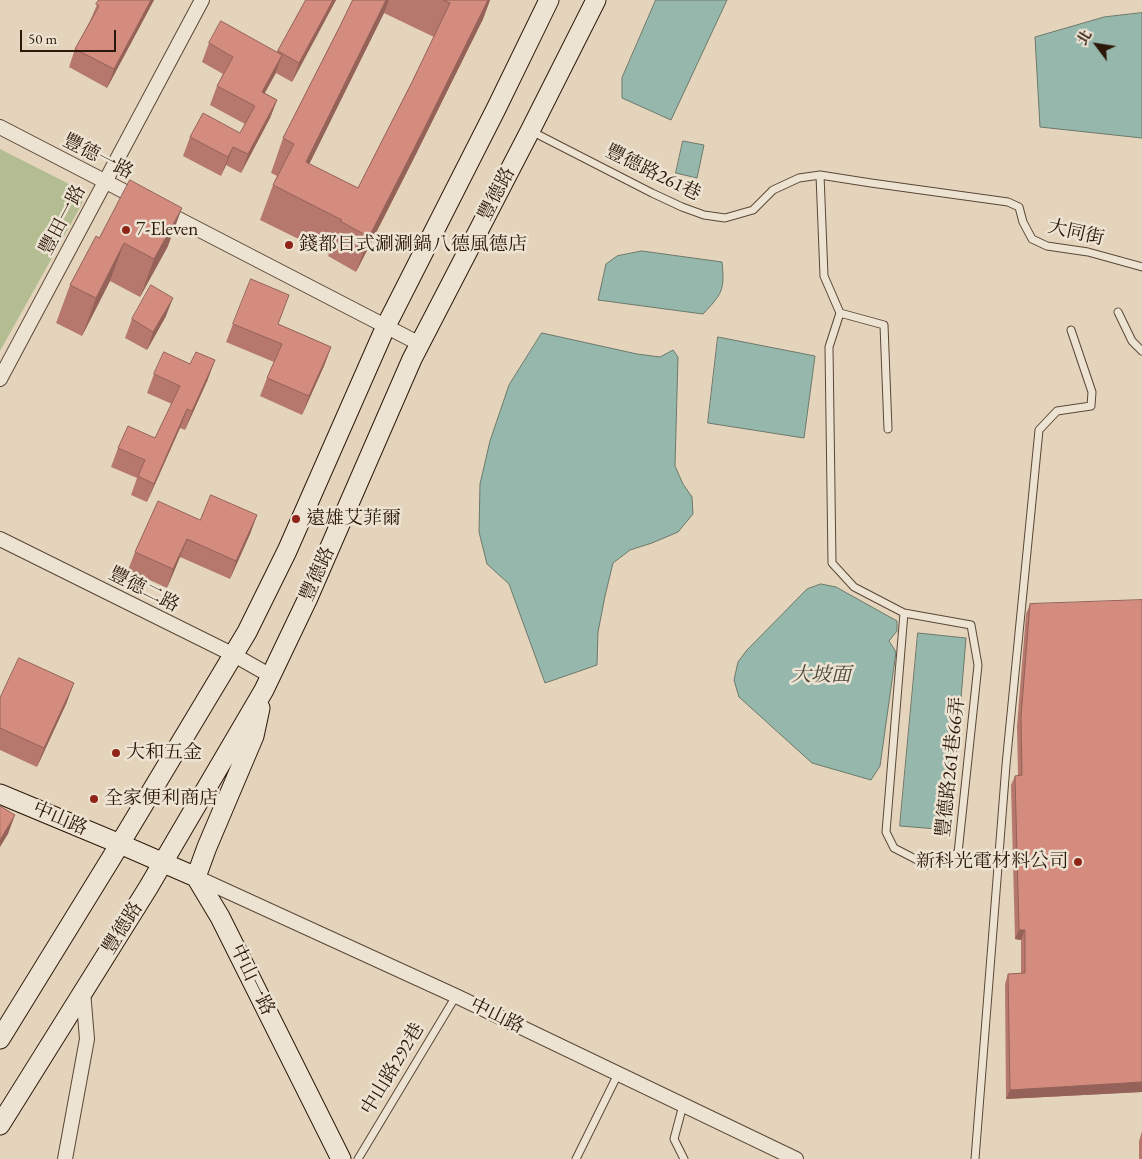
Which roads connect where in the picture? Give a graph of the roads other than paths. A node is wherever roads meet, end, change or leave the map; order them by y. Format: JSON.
{"nodes":[{"id":1,"x":202,"y":0,"type":"edge"},
{"id":2,"x":550,"y":0,"type":"edge"},
{"id":3,"x":596,"y":0,"type":"edge"},
{"id":4,"x":0,"y":127,"type":"edge"},
{"id":5,"x":530,"y":131,"type":"junction"},
{"id":6,"x":820,"y":175,"type":"junction"},
{"id":7,"x":105,"y":182,"type":"junction"},
{"id":8,"x":994,"y":200,"type":"joint"},
{"id":9,"x":1142,"y":267,"type":"edge"},
{"id":10,"x":1118,"y":312,"type":"dead end"},
{"id":11,"x":840,"y":313,"type":"junction"},
{"id":12,"x":386,"y":326,"type":"junction"},
{"id":13,"x":1071,"y":330,"type":"dead end"},
{"id":14,"x":420,"y":344,"type":"junction"},
{"id":15,"x":1142,"y":351,"type":"edge"},
{"id":16,"x":0,"y":379,"type":"edge"},
{"id":17,"x":888,"y":430,"type":"dead end"},
{"id":18,"x":0,"y":539,"type":"edge"},
{"id":19,"x":904,"y":613,"type":"junction"},
{"id":20,"x":234,"y":655,"type":"junction"},
{"id":21,"x":268,"y":683,"type":"junction"},
{"id":22,"x":0,"y":794,"type":"edge"},
{"id":23,"x":120,"y":844,"type":"junction"},
{"id":24,"x":162,"y":862,"type":"junction"},
{"id":25,"x":196,"y":877,"type":"junction"},
{"id":26,"x":83,"y":992,"type":"junction"},
{"id":27,"x":456,"y":996,"type":"junction"},
{"id":28,"x":0,"y":1039,"type":"edge"},
{"id":29,"x":618,"y":1074,"type":"junction"},
{"id":30,"x":683,"y":1105,"type":"junction"},
{"id":31,"x":0,"y":1126,"type":"edge"},
{"id":32,"x":65,"y":1159,"type":"edge"},
{"id":33,"x":341,"y":1159,"type":"edge"},
{"id":34,"x":358,"y":1159,"type":"edge"},
{"id":35,"x":576,"y":1159,"type":"edge"},
{"id":36,"x":684,"y":1159,"type":"edge"},
{"id":37,"x":796,"y":1159,"type":"edge"},
{"id":38,"x":975,"y":1159,"type":"edge"}],
"edges":[{"from":1,"to":7,"type":"street","name":"豐田一路"},
{"from":2,"to":12,"type":"main road","name":"豐德路"},
{"from":3,"to":5,"type":"main road","name":"豐德路"},
{"from":4,"to":7,"type":"street","name":"豐德一路"},
{"from":5,"to":6,"type":"lane","name":"豐德路261巷"},
{"from":5,"to":14,"type":"main road","name":"豐德路"},
{"from":6,"to":8,"type":"lane","name":"豐德路261巷"},
{"from":6,"to":11,"type":"lane"},
{"from":7,"to":12,"type":"street","name":"豐德一路"},
{"from":7,"to":16,"type":"street","name":"豐田一路"},
{"from":8,"to":9,"type":"lane","name":"大同街"},
{"from":10,"to":15,"type":"lane"},
{"from":11,"to":17,"type":"lane"},
{"from":11,"to":19,"type":"lane","name":"豐德路261巷66弄"},
{"from":12,"to":14,"type":"street","name":"豐德一路"},
{"from":12,"to":20,"type":"main road","name":"豐德路"},
{"from":13,"to":38,"type":"lane"},
{"from":14,"to":21,"type":"main road","name":"豐德路"},
{"from":18,"to":20,"type":"street","name":"豐德二路"},
{"from":19,"to":19,"type":"lane","name":"豐德路261巷66弄"},
{"from":20,"to":21,"type":"street","name":"豐德二路"},
{"from":20,"to":23,"type":"main road","name":"豐德路"},
{"from":21,"to":24,"type":"main road","name":"豐德路"},
{"from":21,"to":25,"type":"main road"},
{"from":22,"to":23,"type":"main road","name":"中山路"},
{"from":23,"to":24,"type":"main road"},
{"from":23,"to":28,"type":"main road","name":"豐德路"},
{"from":24,"to":25,"type":"main road"},
{"from":24,"to":26,"type":"main road","name":"豐德路"},
{"from":25,"to":27,"type":"street","name":"中山路"},
{"from":25,"to":33,"type":"main road","name":"中山一路"},
{"from":26,"to":31,"type":"main road","name":"豐德路"},
{"from":26,"to":32,"type":"street"},
{"from":27,"to":29,"type":"street","name":"中山路"},
{"from":27,"to":34,"type":"lane","name":"中山路292巷"},
{"from":29,"to":30,"type":"street","name":"中山路"},
{"from":29,"to":35,"type":"lane"},
{"from":30,"to":36,"type":"lane"},
{"from":30,"to":37,"type":"street","name":"中山路"}]}
